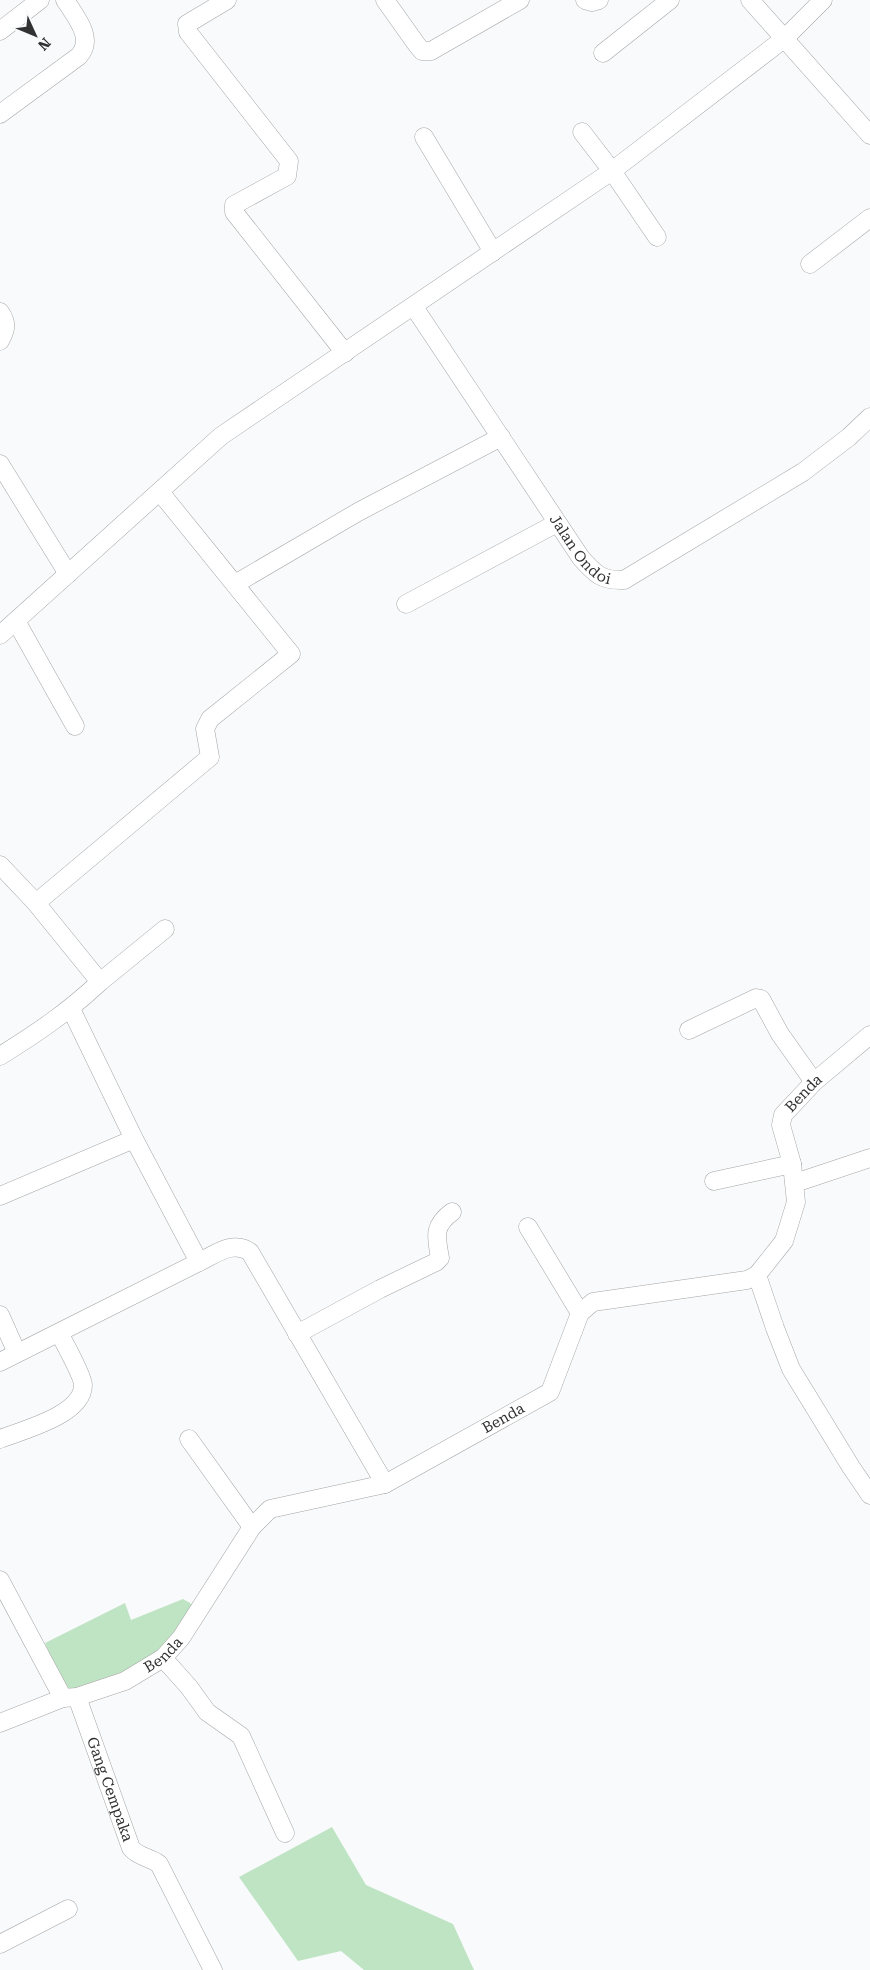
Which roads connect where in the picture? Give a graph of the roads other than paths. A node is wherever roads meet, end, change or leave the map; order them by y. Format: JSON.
{"nodes":[{"id":1,"x":40,"y":0,"type":"edge"},
{"id":2,"x":65,"y":0,"type":"edge"},
{"id":3,"x":227,"y":0,"type":"edge"},
{"id":4,"x":385,"y":0,"type":"edge"},
{"id":5,"x":520,"y":0,"type":"edge"},
{"id":6,"x":585,"y":0,"type":"edge"},
{"id":7,"x":599,"y":0,"type":"edge"},
{"id":8,"x":670,"y":0,"type":"edge"},
{"id":9,"x":750,"y":0,"type":"edge"},
{"id":10,"x":823,"y":0,"type":"edge"},
{"id":11,"x":0,"y":31,"type":"edge"},
{"id":12,"x":785,"y":38,"type":"junction"},
{"id":13,"x":603,"y":53,"type":"dead end"},
{"id":14,"x":0,"y":114,"type":"edge"},
{"id":15,"x":582,"y":132,"type":"dead end"},
{"id":16,"x":870,"y":135,"type":"edge"},
{"id":17,"x":424,"y":136,"type":"dead end"},
{"id":18,"x":612,"y":171,"type":"junction"},
{"id":19,"x":870,"y":218,"type":"edge"},
{"id":20,"x":657,"y":237,"type":"dead end"},
{"id":21,"x":493,"y":252,"type":"junction"},
{"id":22,"x":810,"y":264,"type":"dead end"},
{"id":23,"x":414,"y":307,"type":"junction"},
{"id":24,"x":0,"y":312,"type":"edge"},
{"id":25,"x":0,"y":341,"type":"edge"},
{"id":26,"x":345,"y":353,"type":"junction"},
{"id":27,"x":870,"y":417,"type":"edge"},
{"id":28,"x":501,"y":437,"type":"junction"},
{"id":29,"x":0,"y":464,"type":"edge"},
{"id":30,"x":160,"y":492,"type":"junction"},
{"id":31,"x":558,"y":523,"type":"junction"},
{"id":32,"x":68,"y":574,"type":"junction"},
{"id":33,"x":234,"y":584,"type":"junction"},
{"id":34,"x":406,"y":604,"type":"dead end"},
{"id":35,"x":16,"y":621,"type":"junction"},
{"id":36,"x":0,"y":635,"type":"edge"},
{"id":37,"x":75,"y":726,"type":"dead end"},
{"id":38,"x":2,"y":873,"type":"edge"},
{"id":39,"x":36,"y":903,"type":"junction"},
{"id":40,"x":165,"y":929,"type":"dead end"},
{"id":41,"x":100,"y":982,"type":"junction"},
{"id":42,"x":71,"y":1008,"type":"junction"},
{"id":43,"x":689,"y":1030,"type":"dead end"},
{"id":44,"x":870,"y":1035,"type":"edge"},
{"id":45,"x":0,"y":1056,"type":"edge"},
{"id":46,"x":814,"y":1082,"type":"junction"},
{"id":47,"x":134,"y":1139,"type":"junction"},
{"id":48,"x":870,"y":1158,"type":"edge"},
{"id":49,"x":792,"y":1164,"type":"junction"},
{"id":50,"x":714,"y":1181,"type":"dead end"},
{"id":51,"x":795,"y":1183,"type":"junction"},
{"id":52,"x":0,"y":1196,"type":"edge"},
{"id":53,"x":452,"y":1212,"type":"dead end"},
{"id":54,"x":528,"y":1227,"type":"dead end"},
{"id":55,"x":199,"y":1262,"type":"junction"},
{"id":56,"x":757,"y":1275,"type":"junction"},
{"id":57,"x":580,"y":1313,"type":"junction"},
{"id":58,"x":0,"y":1315,"type":"edge"},
{"id":59,"x":59,"y":1333,"type":"junction"},
{"id":60,"x":297,"y":1334,"type":"junction"},
{"id":61,"x":18,"y":1353,"type":"junction"},
{"id":62,"x":0,"y":1362,"type":"edge"},
{"id":63,"x":0,"y":1439,"type":"edge"},
{"id":64,"x":189,"y":1439,"type":"dead end"},
{"id":65,"x":385,"y":1484,"type":"junction"},
{"id":66,"x":870,"y":1495,"type":"edge"},
{"id":67,"x":252,"y":1527,"type":"junction"},
{"id":68,"x":0,"y":1580,"type":"edge"},
{"id":69,"x":163,"y":1658,"type":"junction"},
{"id":70,"x":70,"y":1697,"type":"junction"},
{"id":71,"x":0,"y":1723,"type":"edge"},
{"id":72,"x":284,"y":1833,"type":"dead end"},
{"id":73,"x":68,"y":1909,"type":"dead end"},
{"id":74,"x":0,"y":1944,"type":"edge"},
{"id":75,"x":213,"y":1970,"type":"edge"}],
"edges":[{"from":1,"to":11,"type":"street"},
{"from":2,"to":14,"type":"street"},
{"from":3,"to":26,"type":"street"},
{"from":4,"to":5,"type":"street"},
{"from":6,"to":7,"type":"street"},
{"from":8,"to":13,"type":"street"},
{"from":9,"to":12,"type":"street"},
{"from":10,"to":12,"type":"street"},
{"from":12,"to":16,"type":"street"},
{"from":12,"to":18,"type":"street"},
{"from":15,"to":18,"type":"street"},
{"from":17,"to":21,"type":"street"},
{"from":18,"to":20,"type":"street"},
{"from":18,"to":21,"type":"street"},
{"from":19,"to":22,"type":"street"},
{"from":21,"to":23,"type":"street"},
{"from":23,"to":26,"type":"street"},
{"from":23,"to":28,"type":"street","name":"Jalan Ondoi"},
{"from":24,"to":25,"type":"street"},
{"from":26,"to":30,"type":"street"},
{"from":27,"to":31,"type":"street","name":"Jalan Ondoi"},
{"from":28,"to":31,"type":"street","name":"Jalan Ondoi"},
{"from":28,"to":33,"type":"street"},
{"from":29,"to":32,"type":"street"},
{"from":30,"to":32,"type":"street"},
{"from":30,"to":33,"type":"street"},
{"from":31,"to":34,"type":"street"},
{"from":32,"to":35,"type":"street"},
{"from":33,"to":39,"type":"street"},
{"from":35,"to":36,"type":"street"},
{"from":35,"to":37,"type":"street"},
{"from":38,"to":39,"type":"street"},
{"from":39,"to":41,"type":"street"},
{"from":40,"to":41,"type":"street"},
{"from":41,"to":42,"type":"street"},
{"from":42,"to":45,"type":"street"},
{"from":42,"to":47,"type":"street"},
{"from":43,"to":46,"type":"street"},
{"from":44,"to":46,"type":"street","name":"Benda"},
{"from":46,"to":49,"type":"street","name":"Benda"},
{"from":47,"to":52,"type":"street"},
{"from":47,"to":55,"type":"street"},
{"from":48,"to":51,"type":"street"},
{"from":49,"to":50,"type":"street"},
{"from":49,"to":51,"type":"street","name":"Benda"},
{"from":51,"to":56,"type":"street","name":"Benda"},
{"from":53,"to":60,"type":"street"},
{"from":54,"to":57,"type":"street"},
{"from":55,"to":59,"type":"street"},
{"from":55,"to":60,"type":"street"},
{"from":56,"to":57,"type":"street"},
{"from":56,"to":66,"type":"street"},
{"from":57,"to":65,"type":"street","name":"Benda"},
{"from":58,"to":61,"type":"street"},
{"from":59,"to":61,"type":"street"},
{"from":59,"to":63,"type":"street"},
{"from":60,"to":65,"type":"street"},
{"from":61,"to":62,"type":"street"},
{"from":64,"to":67,"type":"street"},
{"from":65,"to":67,"type":"street","name":"Benda"},
{"from":67,"to":69,"type":"street","name":"Benda"},
{"from":68,"to":70,"type":"street","name":"Gang Cempaka"},
{"from":69,"to":70,"type":"street","name":"Benda"},
{"from":69,"to":72,"type":"street"},
{"from":70,"to":71,"type":"street","name":"Benda"},
{"from":70,"to":75,"type":"street","name":"Gang Cempaka"},
{"from":73,"to":74,"type":"street"}]}
